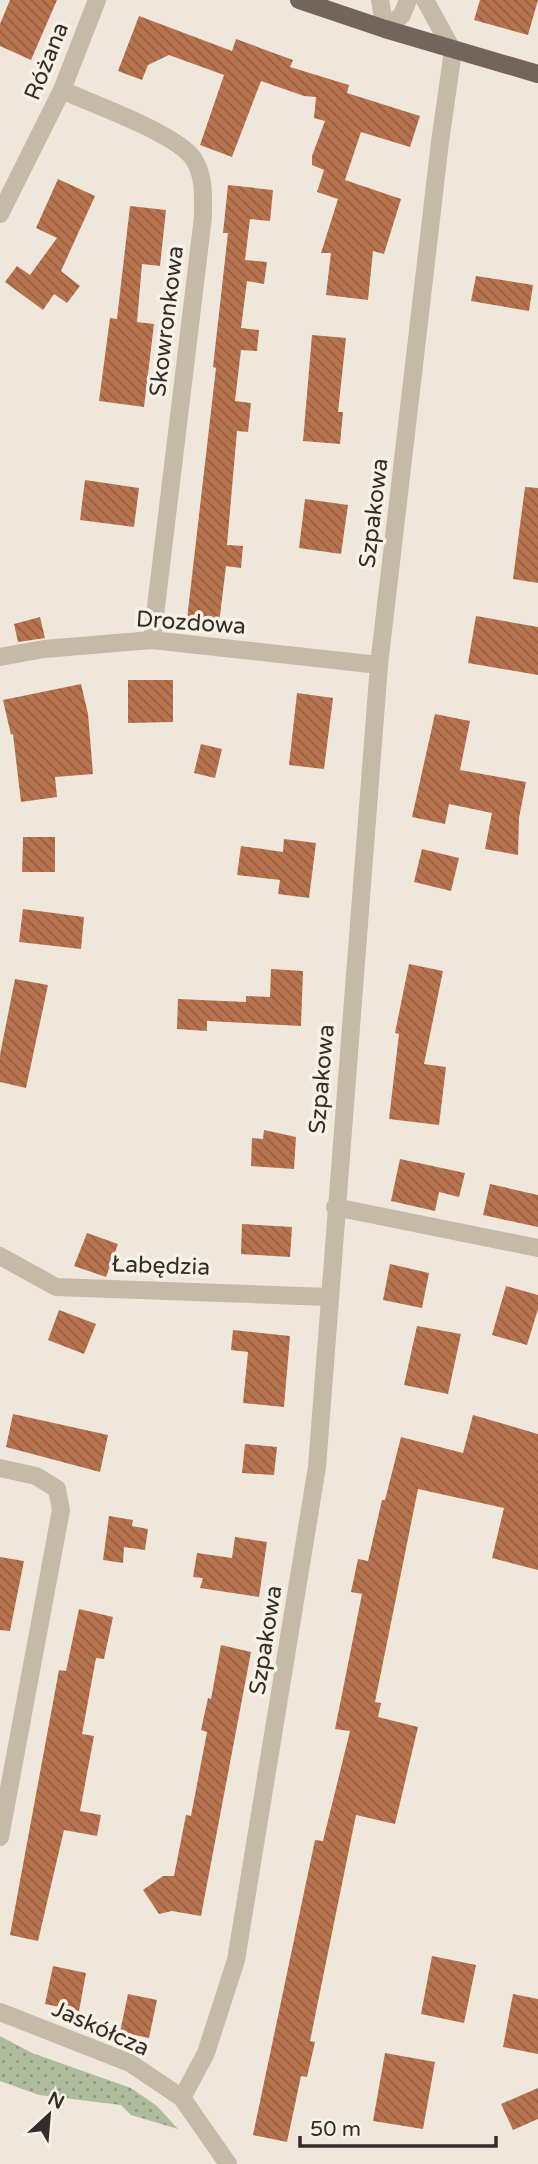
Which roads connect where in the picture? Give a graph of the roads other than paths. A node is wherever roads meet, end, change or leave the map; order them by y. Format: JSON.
{"nodes":[{"id":1,"x":96,"y":0,"type":"edge"},
{"id":2,"x":299,"y":0,"type":"edge"},
{"id":3,"x":380,"y":0,"type":"edge"},
{"id":4,"x":408,"y":0,"type":"edge"},
{"id":5,"x":425,"y":0,"type":"edge"},
{"id":6,"x":384,"y":29,"type":"junction"},
{"id":7,"x":453,"y":51,"type":"junction"},
{"id":8,"x":538,"y":74,"type":"edge"},
{"id":9,"x":62,"y":90,"type":"junction"},
{"id":10,"x":0,"y":214,"type":"edge"},
{"id":11,"x":152,"y":640,"type":"junction"},
{"id":12,"x":0,"y":657,"type":"edge"},
{"id":13,"x":379,"y":665,"type":"junction"},
{"id":14,"x":335,"y":1208,"type":"junction"},
{"id":15,"x":538,"y":1248,"type":"edge"},
{"id":16,"x":0,"y":1256,"type":"edge"},
{"id":17,"x":328,"y":1297,"type":"junction"},
{"id":18,"x":0,"y":1468,"type":"edge"},
{"id":19,"x":0,"y":1838,"type":"edge"},
{"id":20,"x":0,"y":2012,"type":"edge"},
{"id":21,"x":182,"y":2098,"type":"junction"},
{"id":22,"x":228,"y":2164,"type":"edge"}],
"edges":[{"from":1,"to":9,"type":"street","name":"Różana"},
{"from":2,"to":6,"type":"main road"},
{"from":3,"to":6,"type":"street"},
{"from":4,"to":6,"type":"street"},
{"from":5,"to":7,"type":"street"},
{"from":6,"to":7,"type":"main road"},
{"from":7,"to":8,"type":"main road"},
{"from":7,"to":13,"type":"street","name":"Szpakowa"},
{"from":9,"to":10,"type":"street","name":"Różana"},
{"from":9,"to":11,"type":"street","name":"Skowronkowa"},
{"from":11,"to":12,"type":"street","name":"Drozdowa"},
{"from":11,"to":13,"type":"street","name":"Drozdowa"},
{"from":13,"to":14,"type":"street","name":"Szpakowa"},
{"from":14,"to":15,"type":"street"},
{"from":14,"to":17,"type":"street","name":"Szpakowa"},
{"from":16,"to":17,"type":"street","name":"Łabędzia"},
{"from":17,"to":21,"type":"street","name":"Szpakowa"},
{"from":18,"to":19,"type":"street"},
{"from":20,"to":21,"type":"street","name":"Jaskółcza"},
{"from":21,"to":22,"type":"street","name":"Jaskółcza"}]}
